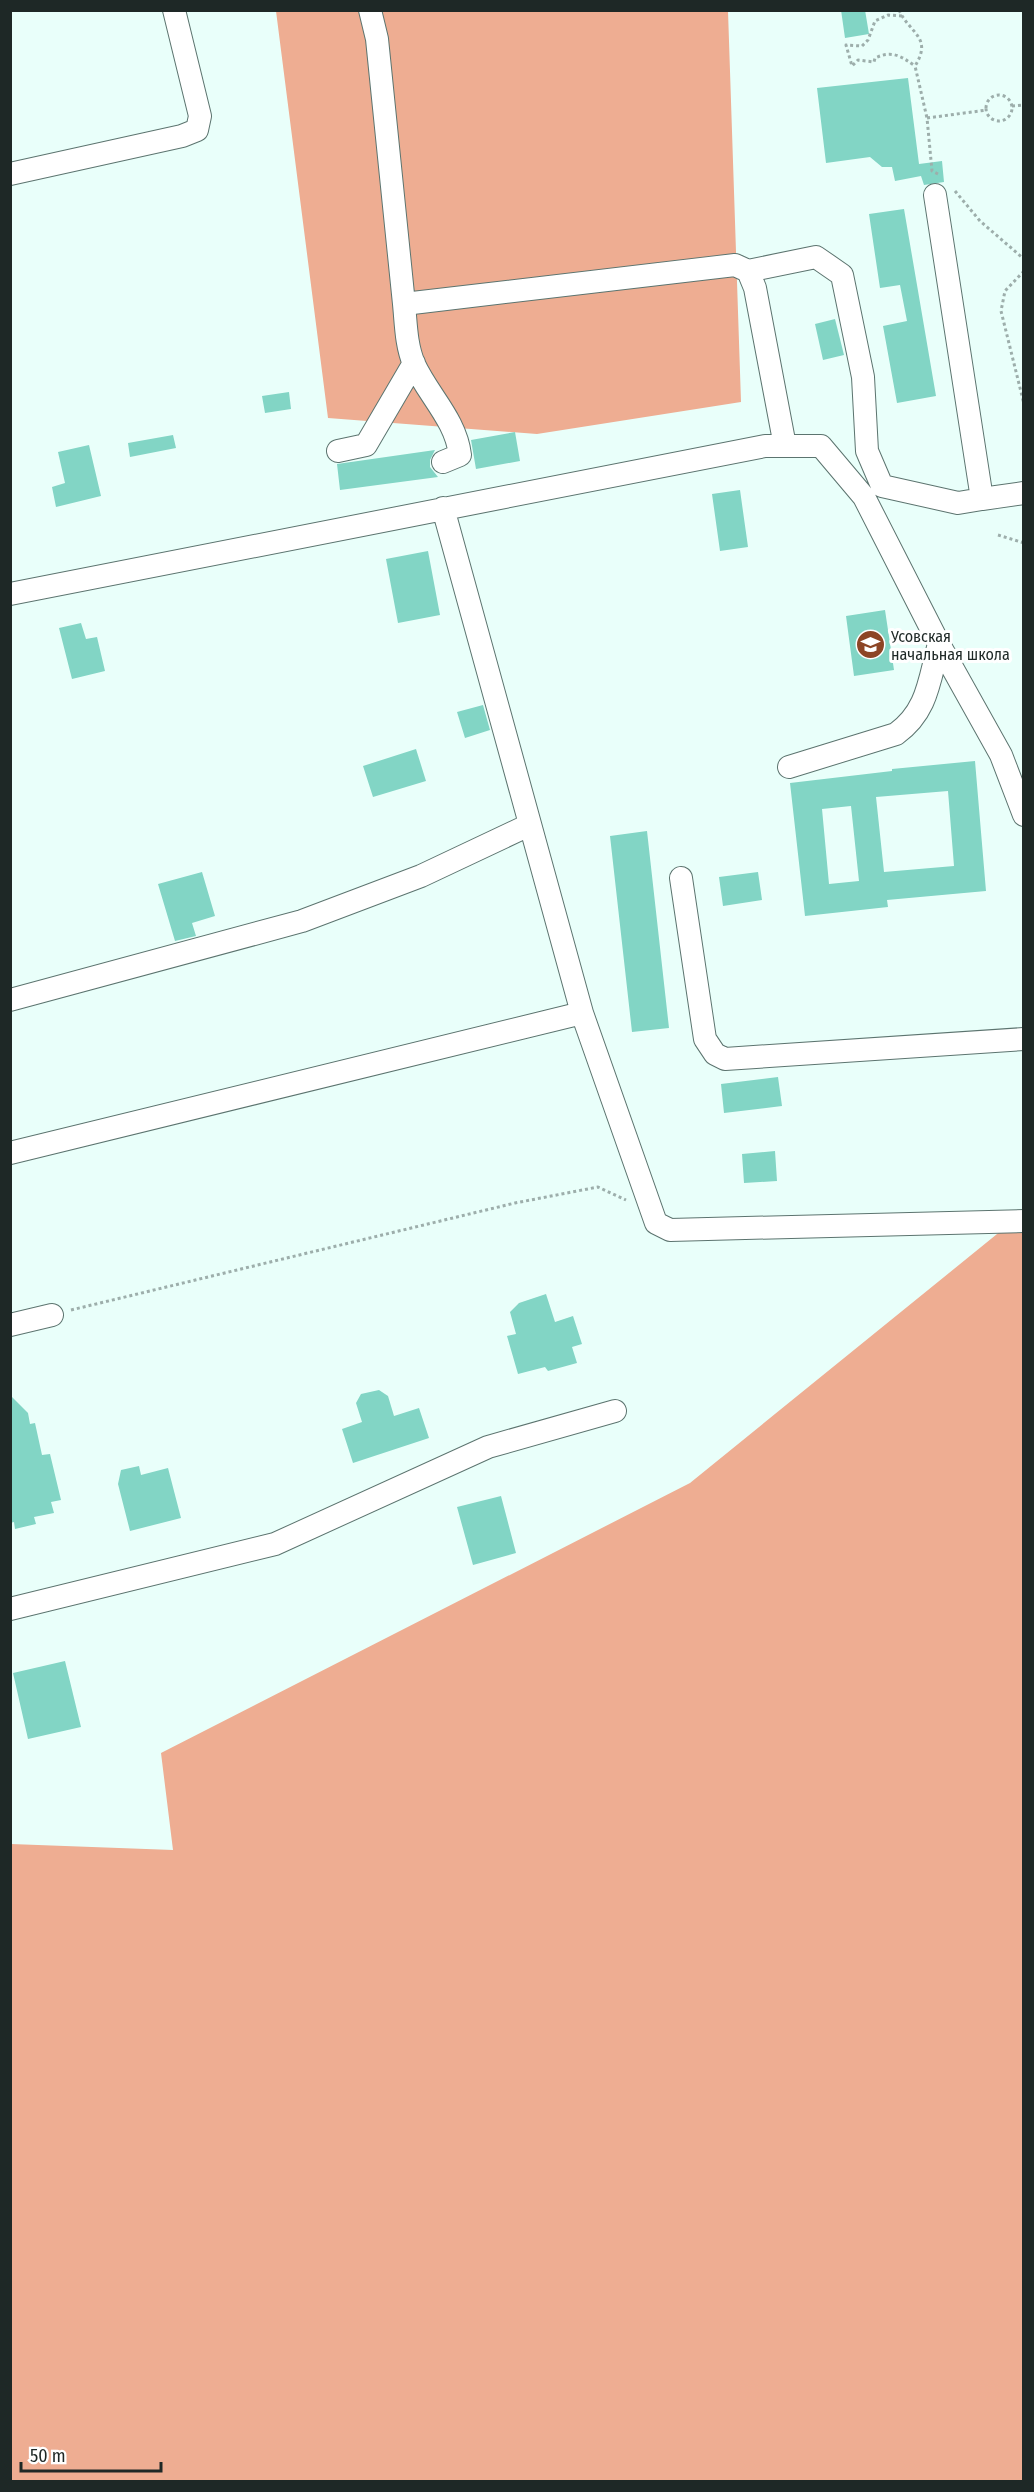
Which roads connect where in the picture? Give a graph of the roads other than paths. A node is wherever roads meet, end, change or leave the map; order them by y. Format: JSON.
{"nodes":[{"id":1,"x":174,"y":10,"type":"edge"},
{"id":2,"x":370,"y":10,"type":"edge"},
{"id":3,"x":10,"y":174,"type":"edge"},
{"id":4,"x":943,"y":185,"type":"road end"},
{"id":5,"x":748,"y":271,"type":"junction"},
{"id":6,"x":404,"y":304,"type":"junction"},
{"id":7,"x":414,"y":363,"type":"junction"},
{"id":8,"x":785,"y":446,"type":"junction"},
{"id":9,"x":338,"y":451,"type":"dead end"},
{"id":10,"x":443,"y":462,"type":"dead end"},
{"id":11,"x":1023,"y":493,"type":"edge"},
{"id":12,"x":982,"y":499,"type":"junction"},
{"id":13,"x":443,"y":508,"type":"junction"},
{"id":14,"x":10,"y":594,"type":"edge"},
{"id":15,"x":939,"y":644,"type":"junction"},
{"id":16,"x":789,"y":767,"type":"dead end"},
{"id":17,"x":1023,"y":815,"type":"edge"},
{"id":18,"x":529,"y":825,"type":"junction"},
{"id":19,"x":681,"y":878,"type":"dead end"},
{"id":20,"x":10,"y":1000,"type":"edge"},
{"id":21,"x":582,"y":1013,"type":"junction"},
{"id":22,"x":1023,"y":1039,"type":"edge"},
{"id":23,"x":10,"y":1154,"type":"edge"},
{"id":24,"x":1023,"y":1221,"type":"edge"},
{"id":25,"x":52,"y":1315,"type":"road end"},
{"id":26,"x":10,"y":1325,"type":"edge"},
{"id":27,"x":615,"y":1411,"type":"dead end"},
{"id":28,"x":10,"y":1610,"type":"edge"}],
"edges":[{"from":1,"to":3,"type":"street"},
{"from":2,"to":6,"type":"street"},
{"from":4,"to":12,"type":"street"},
{"from":5,"to":6,"type":"street"},
{"from":5,"to":8,"type":"street"},
{"from":5,"to":12,"type":"street"},
{"from":6,"to":7,"type":"street"},
{"from":7,"to":9,"type":"street"},
{"from":7,"to":10,"type":"street"},
{"from":8,"to":13,"type":"street"},
{"from":8,"to":15,"type":"street"},
{"from":11,"to":12,"type":"street"},
{"from":13,"to":14,"type":"street"},
{"from":13,"to":18,"type":"street"},
{"from":15,"to":16,"type":"street"},
{"from":15,"to":17,"type":"street"},
{"from":18,"to":20,"type":"street"},
{"from":18,"to":21,"type":"street"},
{"from":19,"to":22,"type":"street"},
{"from":21,"to":23,"type":"street"},
{"from":21,"to":24,"type":"street"},
{"from":25,"to":26,"type":"street"},
{"from":27,"to":28,"type":"street"}]}
